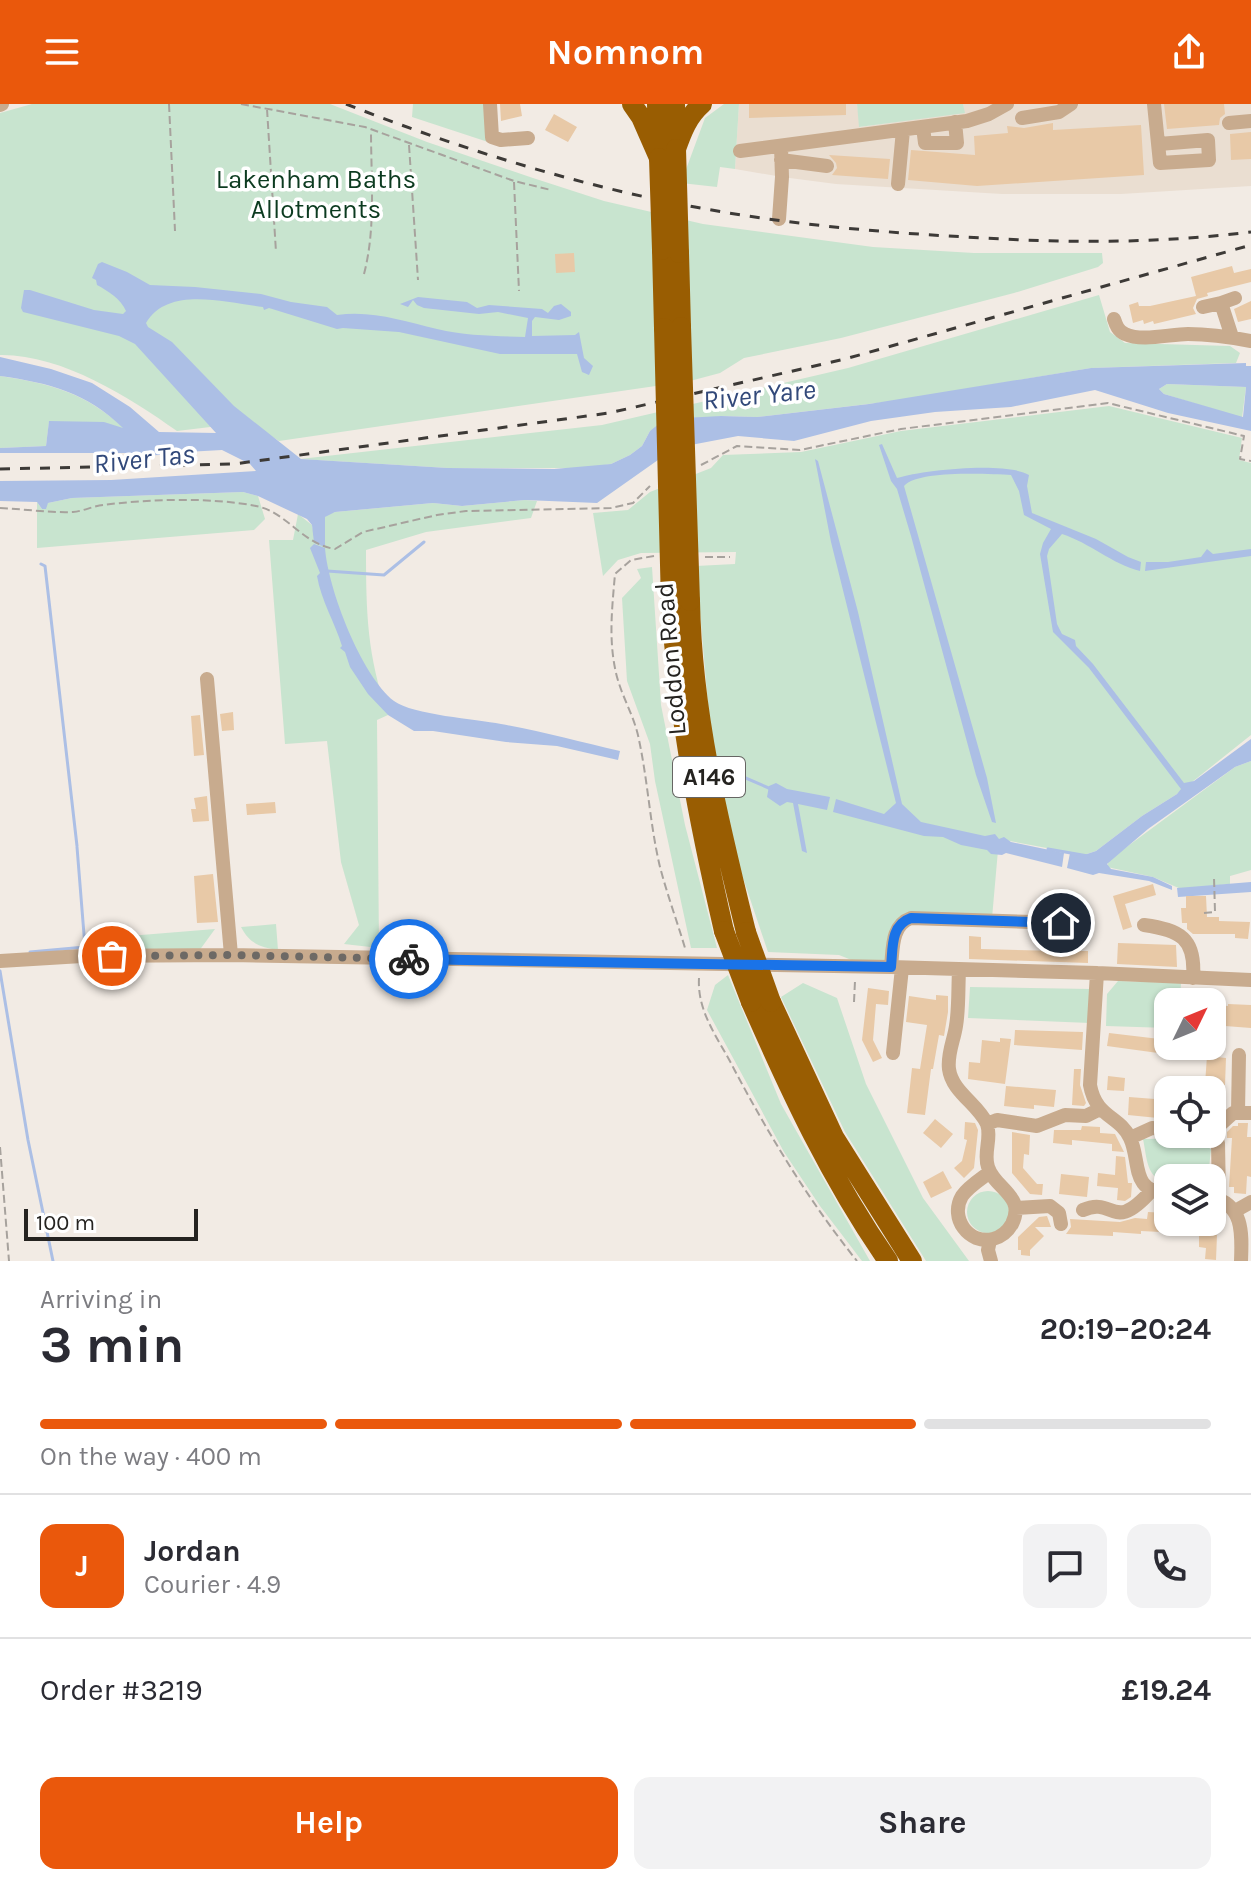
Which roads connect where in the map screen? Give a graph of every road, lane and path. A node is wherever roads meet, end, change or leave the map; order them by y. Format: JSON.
{"nodes":[{"id":1,"x":169,"y":104,"type":"edge"},
{"id":2,"x":241,"y":104,"type":"edge"},
{"id":3,"x":490,"y":104,"type":"edge"},
{"id":4,"x":632,"y":104,"type":"edge"},
{"id":5,"x":657,"y":104,"type":"edge"},
{"id":6,"x":675,"y":104,"type":"edge"},
{"id":7,"x":702,"y":104,"type":"edge"},
{"id":8,"x":1007,"y":104,"type":"edge"},
{"id":9,"x":1071,"y":104,"type":"edge"},
{"id":10,"x":1154,"y":104,"type":"edge"},
{"id":11,"x":267,"y":108,"type":"junction"},
{"id":12,"x":1022,"y":118,"type":"dead end"},
{"id":13,"x":1251,"y":121,"type":"edge"},
{"id":14,"x":1229,"y":123,"type":"dead end"},
{"id":15,"x":371,"y":129,"type":"junction"},
{"id":16,"x":903,"y":130,"type":"junction"},
{"id":17,"x":528,"y":138,"type":"dead end"},
{"id":18,"x":409,"y":144,"type":"junction"},
{"id":19,"x":1159,"y":144,"type":"dead end"},
{"id":20,"x":740,"y":151,"type":"dead end"},
{"id":21,"x":781,"y":153,"type":"junction"},
{"id":22,"x":668,"y":154,"type":"junction"},
{"id":23,"x":827,"y":166,"type":"dead end"},
{"id":24,"x":514,"y":181,"type":"junction"},
{"id":25,"x":898,"y":184,"type":"dead end"},
{"id":26,"x":551,"y":190,"type":"dead end"},
{"id":27,"x":779,"y":219,"type":"dead end"},
{"id":28,"x":175,"y":231,"type":"dead end"},
{"id":29,"x":276,"y":252,"type":"dead end"},
{"id":30,"x":364,"y":274,"type":"dead end"},
{"id":31,"x":418,"y":280,"type":"dead end"},
{"id":32,"x":519,"y":291,"type":"dead end"},
{"id":33,"x":1203,"y":307,"type":"dead end"},
{"id":34,"x":1114,"y":319,"type":"dead end"},
{"id":35,"x":1232,"y":337,"type":"junction"},
{"id":36,"x":1251,"y":341,"type":"edge"},
{"id":37,"x":1251,"y":461,"type":"edge"},
{"id":38,"x":709,"y":463,"type":"dead end"},
{"id":39,"x":653,"y":485,"type":"dead end"},
{"id":40,"x":0,"y":508,"type":"edge"},
{"id":41,"x":664,"y":557,"type":"dead end"},
{"id":42,"x":704,"y":557,"type":"dead end"},
{"id":43,"x":730,"y":557,"type":"dead end"},
{"id":44,"x":681,"y":602,"type":"junction"},
{"id":45,"x":207,"y":679,"type":"dead end"},
{"id":46,"x":1214,"y":878,"type":"dead end"},
{"id":47,"x":1204,"y":913,"type":"dead end"},
{"id":48,"x":1061,"y":923,"type":"dead end"},
{"id":49,"x":1144,"y":925,"type":"dead end"},
{"id":50,"x":231,"y":955,"type":"junction"},
{"id":51,"x":0,"y":961,"type":"edge"},
{"id":52,"x":694,"y":965,"type":"junction"},
{"id":53,"x":856,"y":967,"type":"junction"},
{"id":54,"x":897,"y":968,"type":"junction"},
{"id":55,"x":959,"y":971,"type":"junction"},
{"id":56,"x":1097,"y":973,"type":"junction"},
{"id":57,"x":1193,"y":978,"type":"junction"},
{"id":58,"x":1251,"y":980,"type":"edge"},
{"id":59,"x":761,"y":1002,"type":"junction"},
{"id":60,"x":854,"y":1002,"type":"dead end"},
{"id":61,"x":893,"y":1053,"type":"dead end"},
{"id":62,"x":1239,"y":1055,"type":"dead end"},
{"id":63,"x":1100,"y":1109,"type":"junction"},
{"id":64,"x":1244,"y":1113,"type":"edge"},
{"id":65,"x":987,"y":1124,"type":"junction"},
{"id":66,"x":1154,"y":1128,"type":"edge"},
{"id":67,"x":1130,"y":1138,"type":"junction"},
{"id":68,"x":0,"y":1147,"type":"edge"},
{"id":69,"x":990,"y":1172,"type":"junction"},
{"id":70,"x":1152,"y":1190,"type":"joint"},
{"id":71,"x":1251,"y":1202,"type":"edge"},
{"id":72,"x":1226,"y":1205,"type":"edge"},
{"id":73,"x":1016,"y":1208,"type":"junction"},
{"id":74,"x":1083,"y":1210,"type":"dead end"},
{"id":75,"x":1235,"y":1211,"type":"junction"},
{"id":76,"x":1061,"y":1224,"type":"dead end"},
{"id":77,"x":990,"y":1240,"type":"junction"},
{"id":78,"x":9,"y":1261,"type":"edge"},
{"id":79,"x":857,"y":1261,"type":"edge"},
{"id":80,"x":888,"y":1261,"type":"edge"},
{"id":81,"x":912,"y":1261,"type":"edge"},
{"id":82,"x":991,"y":1261,"type":"edge"},
{"id":83,"x":1241,"y":1261,"type":"edge"}],
"edges":[{"from":1,"to":28,"type":"path"},
{"from":2,"to":11,"type":"path"},
{"from":3,"to":17,"type":"street"},
{"from":4,"to":22,"type":"highway","name":"Loddon Road","number":"A146"},
{"from":5,"to":22,"type":"highway","name":"Loddon Road","number":"A146"},
{"from":6,"to":22,"type":"highway","name":"Loddon Road","number":"A146"},
{"from":7,"to":22,"type":"highway","number":"A146"},
{"from":8,"to":16,"type":"street"},
{"from":9,"to":12,"type":"street"},
{"from":10,"to":19,"type":"street"},
{"from":11,"to":15,"type":"path"},
{"from":11,"to":29,"type":"path"},
{"from":13,"to":14,"type":"street"},
{"from":15,"to":18,"type":"path"},
{"from":15,"to":30,"type":"path"},
{"from":16,"to":21,"type":"street"},
{"from":16,"to":25,"type":"street"},
{"from":18,"to":24,"type":"path"},
{"from":18,"to":31,"type":"path"},
{"from":20,"to":21,"type":"street"},
{"from":21,"to":23,"type":"street"},
{"from":21,"to":27,"type":"street"},
{"from":22,"to":44,"type":"highway","name":"Loddon Road","number":"A146","bridge":true},
{"from":24,"to":26,"type":"path"},
{"from":24,"to":32,"type":"path"},
{"from":33,"to":35,"type":"street"},
{"from":34,"to":35,"type":"street"},
{"from":35,"to":36,"type":"street"},
{"from":37,"to":38,"type":"path"},
{"from":39,"to":40,"type":"path"},
{"from":41,"to":52,"type":"path"},
{"from":42,"to":43,"type":"path"},
{"from":44,"to":59,"type":"highway","name":"Loddon Road","number":"A146","bridge":true},
{"from":44,"to":59,"type":"highway","name":"Loddon Road","number":"A146","bridge":true},
{"from":45,"to":50,"type":"street"},
{"from":46,"to":47,"type":"path"},
{"from":48,"to":54,"type":"street"},
{"from":49,"to":57,"type":"street"},
{"from":50,"to":51,"type":"street"},
{"from":50,"to":52,"type":"street"},
{"from":52,"to":53,"type":"street"},
{"from":52,"to":79,"type":"path"},
{"from":53,"to":54,"type":"street"},
{"from":53,"to":60,"type":"path"},
{"from":54,"to":55,"type":"street"},
{"from":54,"to":61,"type":"street"},
{"from":55,"to":56,"type":"street"},
{"from":55,"to":65,"type":"street"},
{"from":56,"to":57,"type":"street"},
{"from":56,"to":63,"type":"street"},
{"from":57,"to":58,"type":"street"},
{"from":59,"to":80,"type":"highway","name":"Loddon Road","number":"A146"},
{"from":59,"to":81,"type":"highway","name":"Loddon Road","number":"A146"},
{"from":62,"to":64,"type":"street"},
{"from":63,"to":65,"type":"street"},
{"from":63,"to":67,"type":"street"},
{"from":65,"to":69,"type":"street"},
{"from":66,"to":67,"type":"street"},
{"from":67,"to":70,"type":"street"},
{"from":68,"to":78,"type":"path"},
{"from":69,"to":73,"type":"street"},
{"from":69,"to":77,"type":"street"},
{"from":70,"to":74,"type":"street"},
{"from":71,"to":75,"type":"street"},
{"from":72,"to":75,"type":"street"},
{"from":73,"to":76,"type":"street"},
{"from":73,"to":77,"type":"street"},
{"from":75,"to":83,"type":"street"},
{"from":77,"to":82,"type":"street"}]}
